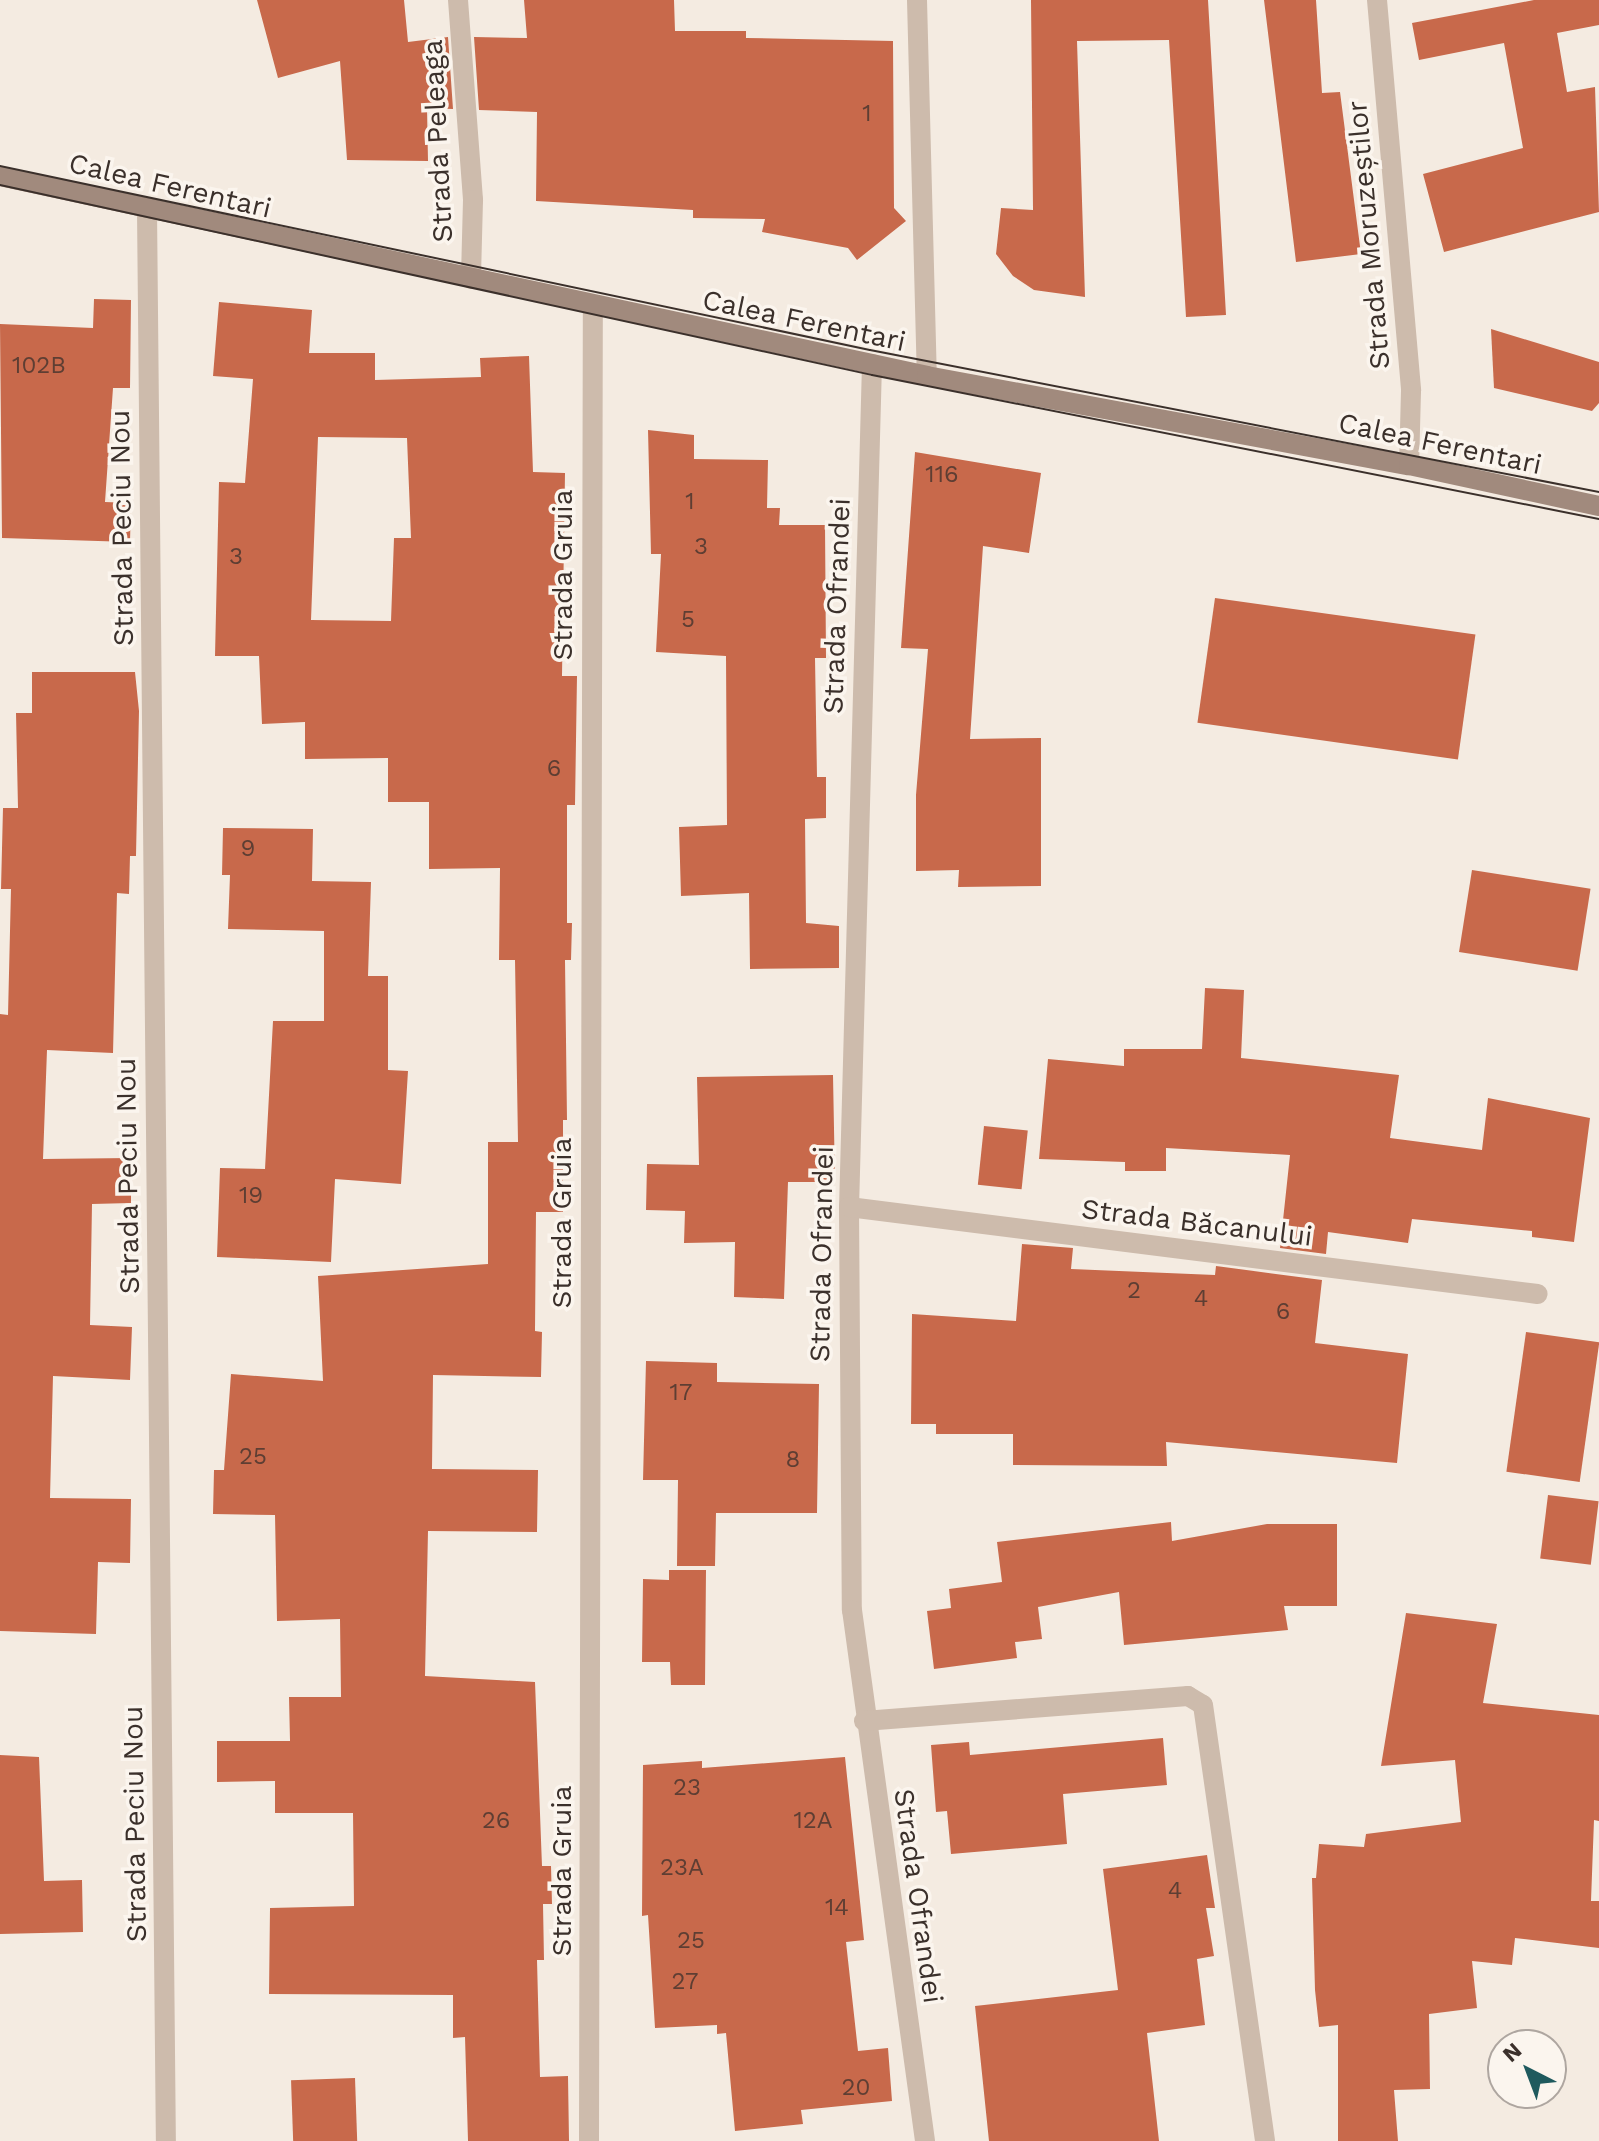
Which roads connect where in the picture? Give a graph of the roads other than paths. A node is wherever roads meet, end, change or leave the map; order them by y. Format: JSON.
{"nodes":[{"id":1,"x":458,"y":0,"type":"edge"},
{"id":2,"x":917,"y":0,"type":"edge"},
{"id":3,"x":1377,"y":0,"type":"edge"},
{"id":4,"x":0,"y":176,"type":"edge"},
{"id":5,"x":147,"y":210,"type":"junction"},
{"id":6,"x":471,"y":279,"type":"junction"},
{"id":7,"x":593,"y":305,"type":"junction"},
{"id":8,"x":872,"y":364,"type":"junction"},
{"id":9,"x":927,"y":376,"type":"junction"},
{"id":10,"x":1409,"y":465,"type":"junction"},
{"id":11,"x":1599,"y":506,"type":"edge"},
{"id":12,"x":849,"y":1207,"type":"junction"},
{"id":13,"x":1538,"y":1294,"type":"dead end"},
{"id":14,"x":864,"y":1721,"type":"junction"},
{"id":15,"x":166,"y":2141,"type":"edge"},
{"id":16,"x":589,"y":2141,"type":"edge"},
{"id":17,"x":925,"y":2141,"type":"edge"},
{"id":18,"x":1265,"y":2141,"type":"edge"}],
"edges":[{"from":1,"to":6,"type":"street","name":"Strada Peleaga"},
{"from":2,"to":9,"type":"street"},
{"from":3,"to":10,"type":"street","name":"Strada Moruzeștilor"},
{"from":4,"to":5,"type":"main road","name":"Calea Ferentari"},
{"from":5,"to":6,"type":"main road","name":"Calea Ferentari"},
{"from":5,"to":15,"type":"street","name":"Strada Peciu Nou"},
{"from":6,"to":7,"type":"main road","name":"Calea Ferentari"},
{"from":7,"to":8,"type":"main road","name":"Calea Ferentari"},
{"from":7,"to":16,"type":"street","name":"Strada Gruia"},
{"from":8,"to":9,"type":"main road","name":"Calea Ferentari"},
{"from":8,"to":12,"type":"street","name":"Strada Ofrandei"},
{"from":9,"to":10,"type":"main road","name":"Calea Ferentari"},
{"from":10,"to":11,"type":"main road","name":"Calea Ferentari"},
{"from":12,"to":13,"type":"street","name":"Strada Băcanului"},
{"from":12,"to":14,"type":"street","name":"Strada Ofrandei"},
{"from":14,"to":17,"type":"street","name":"Strada Ofrandei"},
{"from":14,"to":18,"type":"street"}]}
